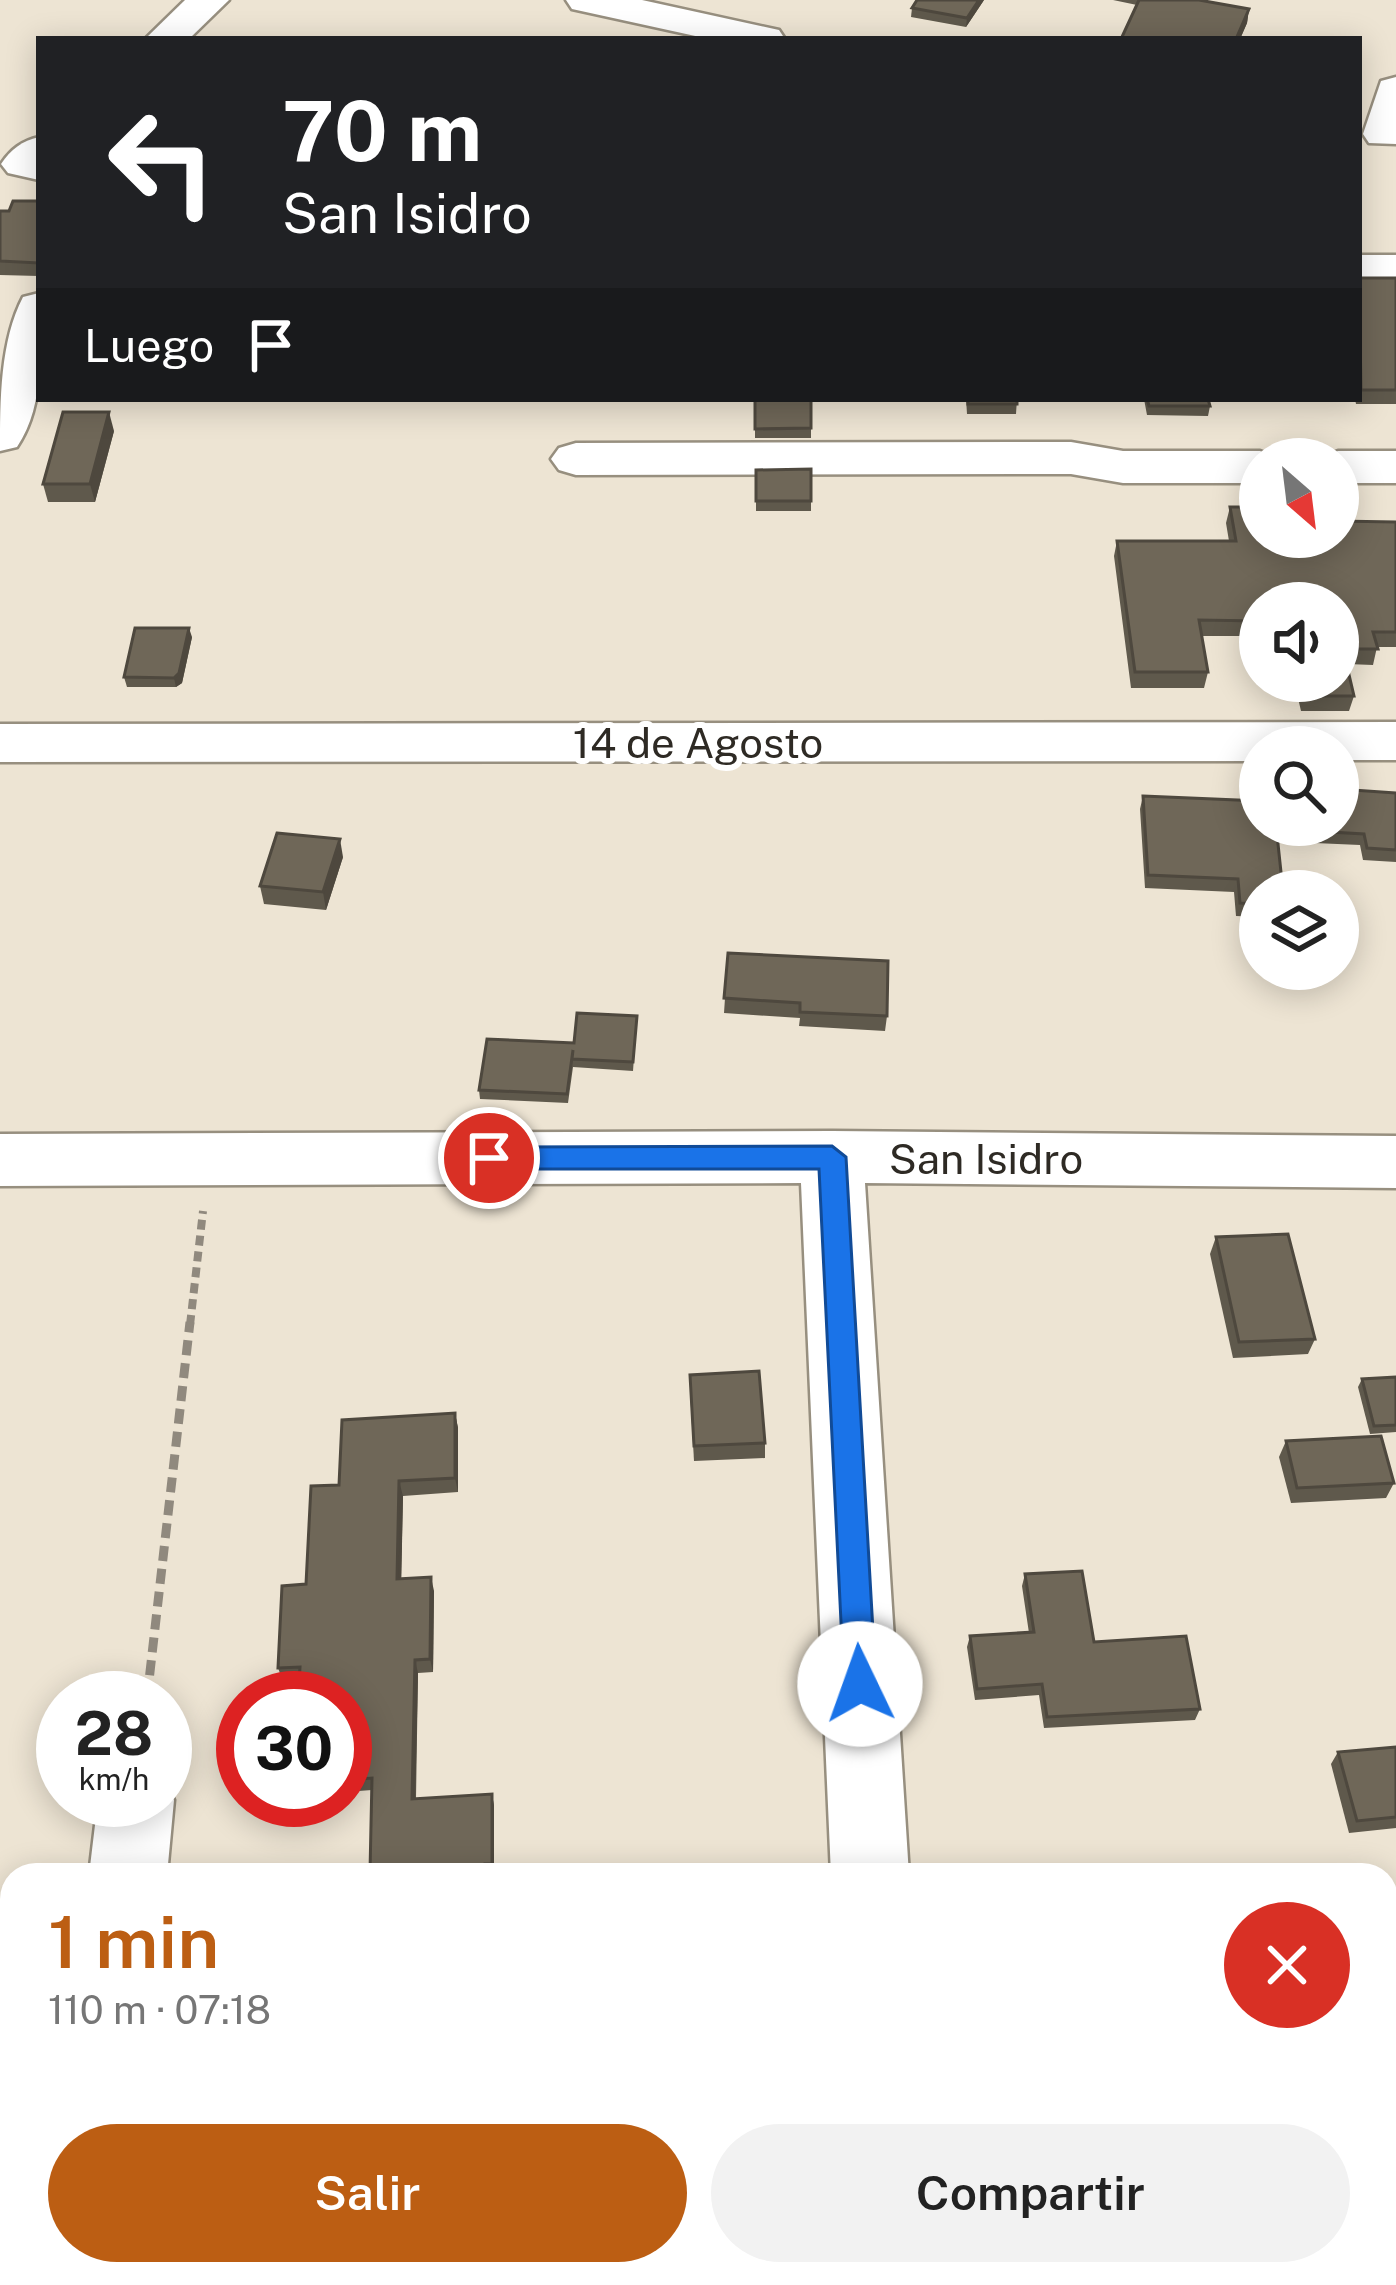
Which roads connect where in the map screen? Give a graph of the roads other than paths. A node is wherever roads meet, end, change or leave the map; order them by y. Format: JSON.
{"nodes":[{"id":1,"x":209,"y":0,"type":"edge"},
{"id":2,"x":586,"y":0,"type":"edge"},
{"id":3,"x":168,"y":36,"type":"edge"},
{"id":4,"x":751,"y":36,"type":"edge"},
{"id":5,"x":1396,"y":90,"type":"edge"},
{"id":6,"x":1380,"y":134,"type":"edge"},
{"id":7,"x":1362,"y":269,"type":"edge"},
{"id":8,"x":1396,"y":269,"type":"edge"},
{"id":9,"x":36,"y":317,"type":"edge"},
{"id":10,"x":0,"y":436,"type":"edge"},
{"id":11,"x":576,"y":459,"type":"dead end"},
{"id":12,"x":1396,"y":466,"type":"edge"},
{"id":13,"x":1239,"y":467,"type":"edge"},
{"id":14,"x":1359,"y":467,"type":"edge"},
{"id":15,"x":1396,"y":741,"type":"edge"},
{"id":16,"x":0,"y":743,"type":"edge"},
{"id":17,"x":832,"y":1157,"type":"junction"},
{"id":18,"x":0,"y":1160,"type":"edge"},
{"id":19,"x":1396,"y":1162,"type":"edge"},
{"id":20,"x":133,"y":1827,"type":"edge"},
{"id":21,"x":129,"y":1863,"type":"edge"},
{"id":22,"x":869,"y":1863,"type":"edge"}],
"edges":[{"from":1,"to":3,"type":"street"},
{"from":2,"to":4,"type":"street"},
{"from":5,"to":6,"type":"street"},
{"from":7,"to":8,"type":"street"},
{"from":9,"to":10,"type":"street"},
{"from":11,"to":13,"type":"street"},
{"from":12,"to":14,"type":"street"},
{"from":15,"to":16,"type":"street","name":"14 de Agosto"},
{"from":17,"to":18,"type":"street","name":"San Isidro"},
{"from":17,"to":19,"type":"street","name":"San Isidro"},
{"from":17,"to":22,"type":"street"},
{"from":20,"to":21,"type":"street"}]}
